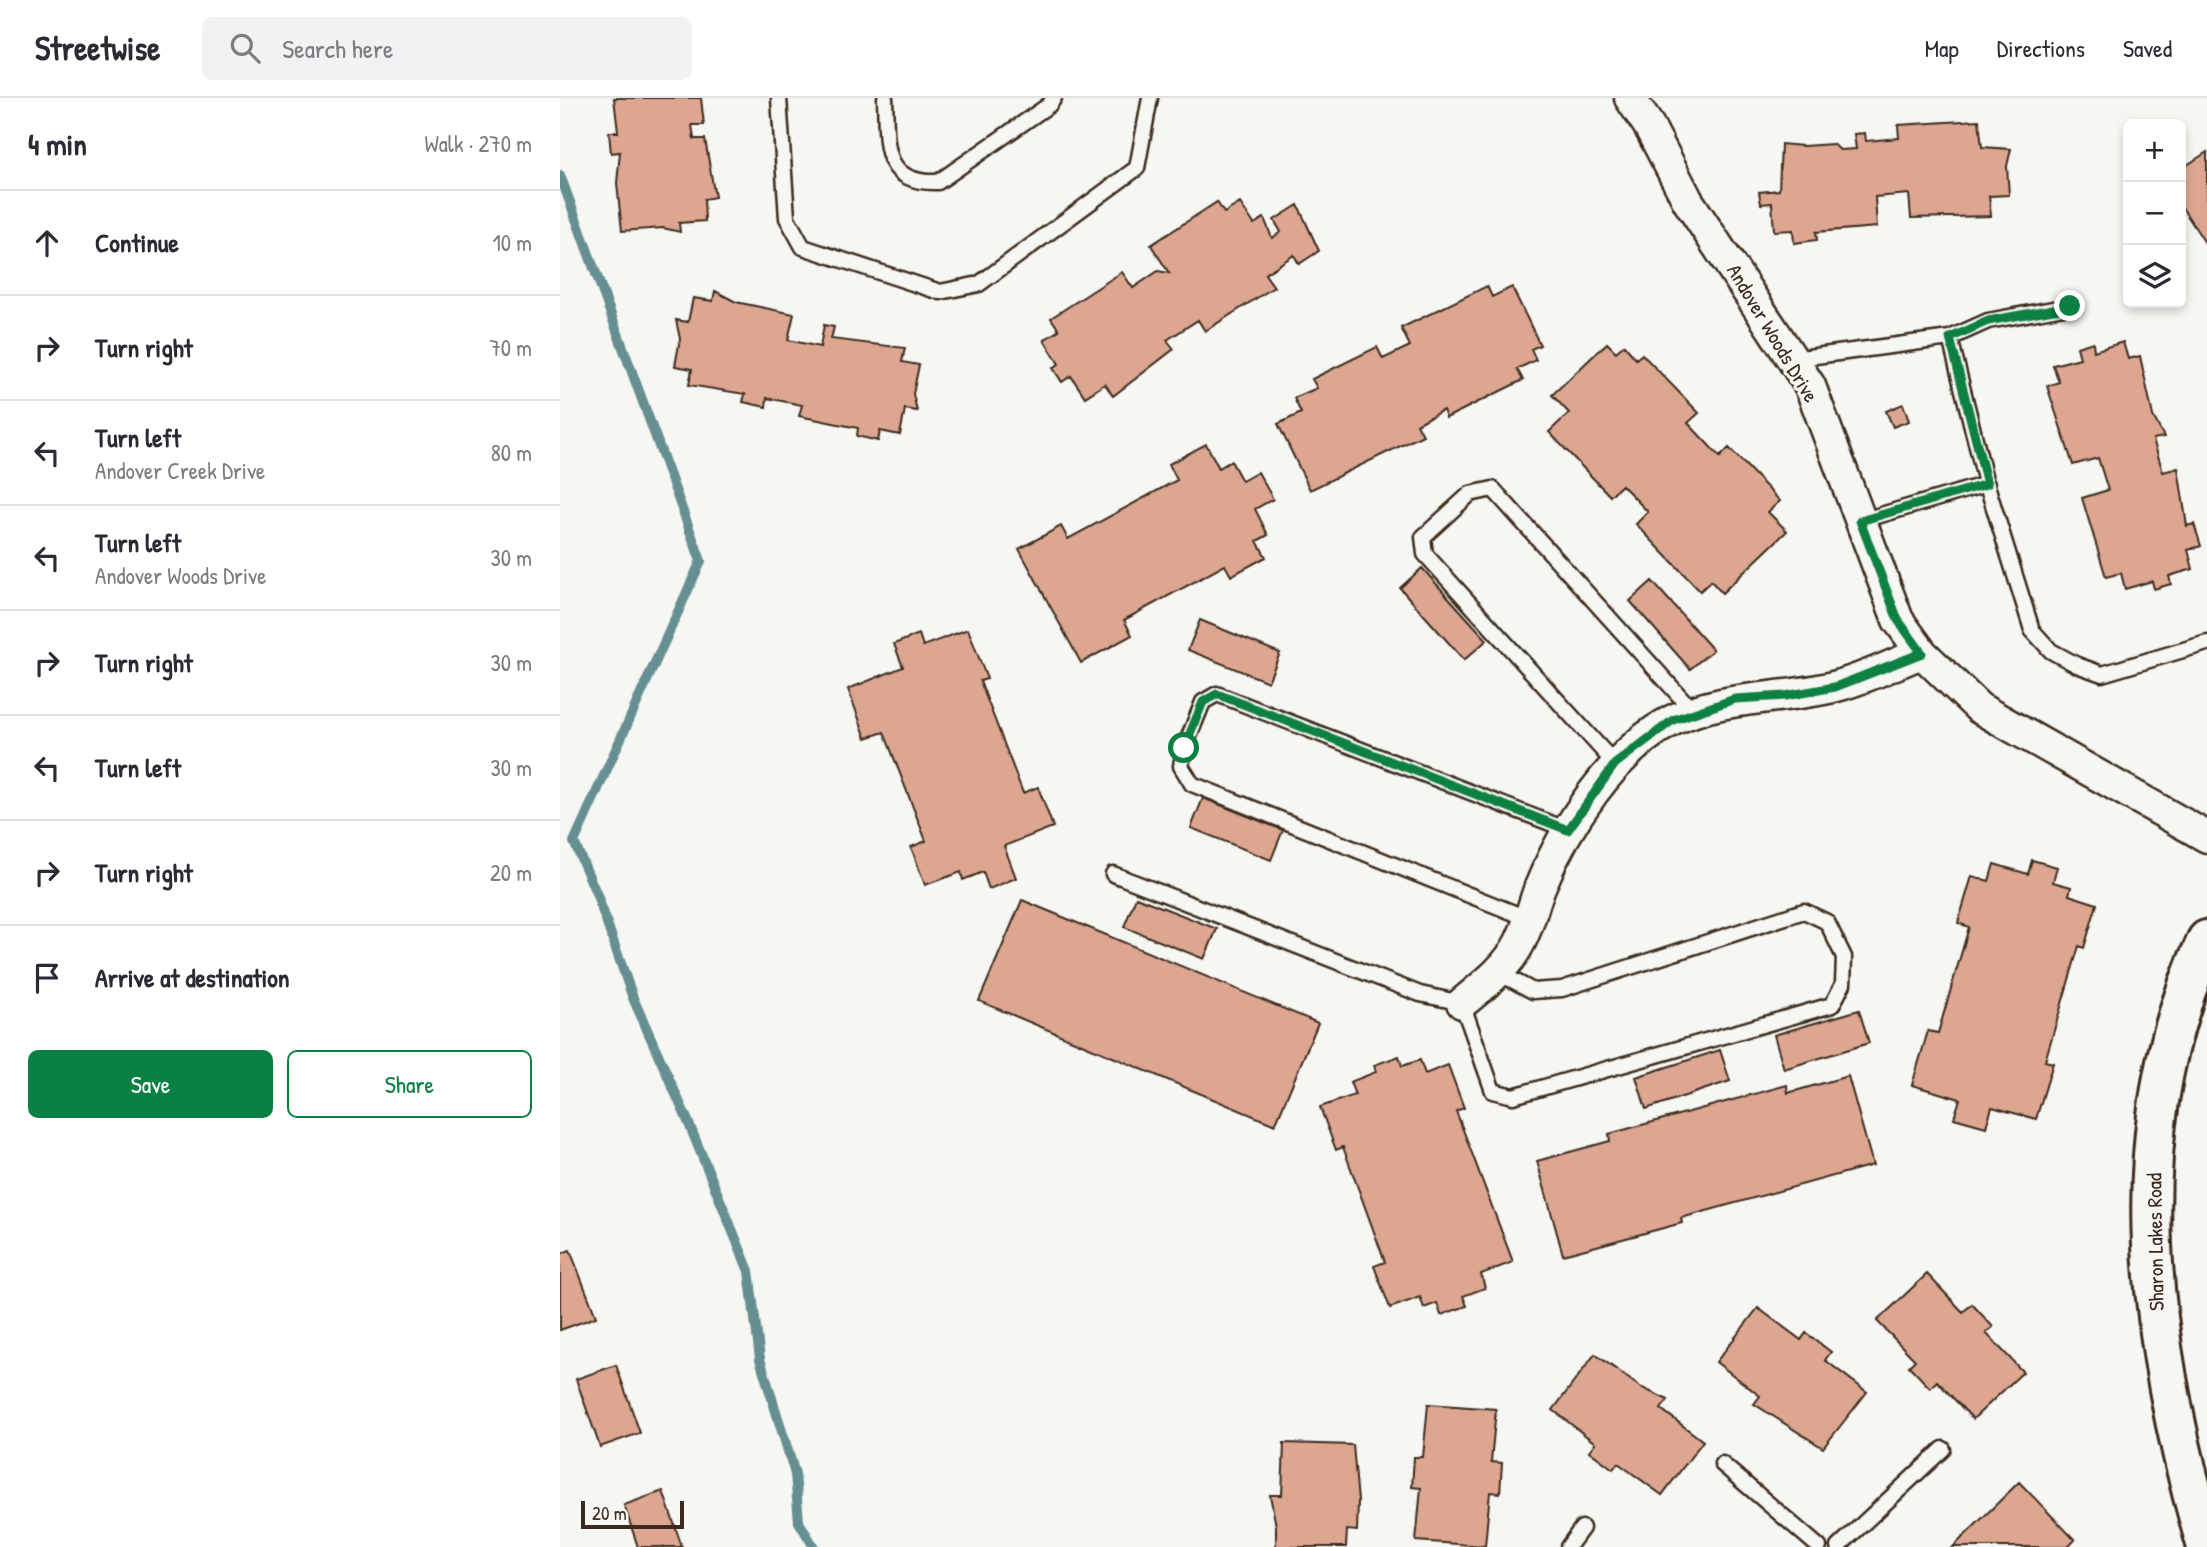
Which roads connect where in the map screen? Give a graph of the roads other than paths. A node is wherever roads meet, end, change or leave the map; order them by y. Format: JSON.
{"nodes":[{"id":1,"x":779,"y":98,"type":"edge"},
{"id":2,"x":885,"y":98,"type":"edge"},
{"id":3,"x":1054,"y":98,"type":"edge"},
{"id":4,"x":1150,"y":98,"type":"edge"},
{"id":5,"x":1630,"y":98,"type":"edge"},
{"id":6,"x":2070,"y":306,"type":"dead end"},
{"id":7,"x":1950,"y":338,"type":"junction"},
{"id":8,"x":1793,"y":359,"type":"junction"},
{"id":9,"x":1987,"y":484,"type":"junction"},
{"id":10,"x":1860,"y":521,"type":"junction"},
{"id":11,"x":2207,"y":643,"type":"edge"},
{"id":12,"x":1922,"y":653,"type":"junction"},
{"id":13,"x":1694,"y":713,"type":"junction"},
{"id":14,"x":1615,"y":764,"type":"junction"},
{"id":15,"x":1568,"y":830,"type":"junction"},
{"id":16,"x":2207,"y":837,"type":"edge"},
{"id":17,"x":1113,"y":874,"type":"dead end"},
{"id":18,"x":1529,"y":919,"type":"junction"},
{"id":19,"x":2207,"y":940,"type":"edge"},
{"id":20,"x":1499,"y":973,"type":"junction"},
{"id":21,"x":1462,"y":1003,"type":"junction"},
{"id":22,"x":1943,"y":1449,"type":"dead end"},
{"id":23,"x":1722,"y":1464,"type":"dead end"},
{"id":24,"x":2200,"y":1501,"type":"edge"},
{"id":25,"x":1582,"y":1528,"type":"dead end"},
{"id":26,"x":1568,"y":1547,"type":"edge"},
{"id":27,"x":1819,"y":1547,"type":"edge"},
{"id":28,"x":1838,"y":1547,"type":"edge"},
{"id":29,"x":2207,"y":1547,"type":"edge"}],
"edges":[{"from":1,"to":4,"type":"lane"},
{"from":2,"to":3,"type":"lane"},
{"from":5,"to":8,"type":"street","name":"Andover Woods Drive"},
{"from":6,"to":7,"type":"lane"},
{"from":7,"to":8,"type":"lane"},
{"from":7,"to":9,"type":"lane"},
{"from":8,"to":10,"type":"street","name":"Andover Woods Drive"},
{"from":9,"to":10,"type":"lane"},
{"from":9,"to":11,"type":"lane"},
{"from":10,"to":12,"type":"street","name":"Andover Woods Drive"},
{"from":12,"to":13,"type":"street"},
{"from":12,"to":16,"type":"street","name":"Andover Woods Drive"},
{"from":13,"to":14,"type":"street"},
{"from":13,"to":14,"type":"lane"},
{"from":14,"to":15,"type":"street"},
{"from":15,"to":18,"type":"street"},
{"from":15,"to":18,"type":"lane"},
{"from":17,"to":21,"type":"lane"},
{"from":18,"to":20,"type":"street"},
{"from":19,"to":24,"type":"street","name":"Sharon Lakes Road"},
{"from":20,"to":21,"type":"street"},
{"from":20,"to":21,"type":"lane"},
{"from":22,"to":28,"type":"lane"},
{"from":23,"to":27,"type":"lane"},
{"from":24,"to":29,"type":"street","name":"Sharon Lakes Road"},
{"from":25,"to":26,"type":"lane"}]}
